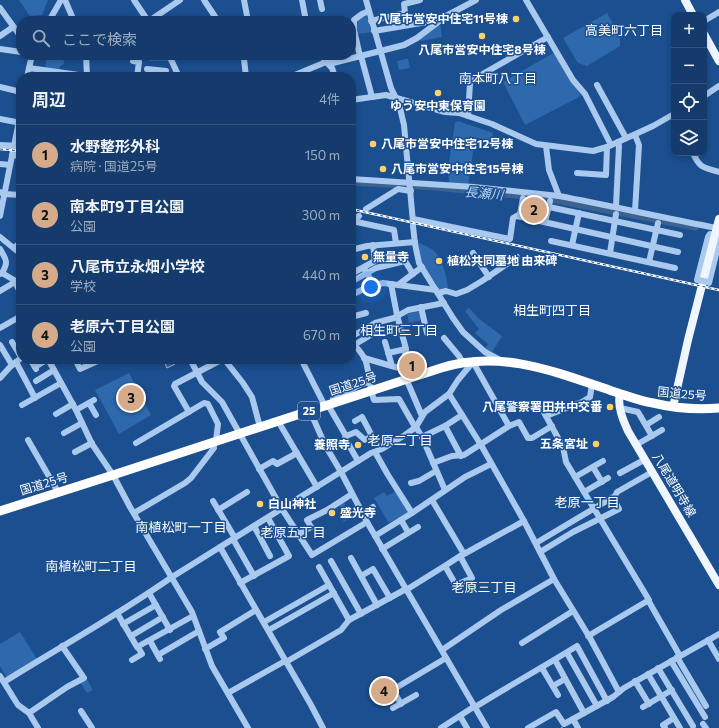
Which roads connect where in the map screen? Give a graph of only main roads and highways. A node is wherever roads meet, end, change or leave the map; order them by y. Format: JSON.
{"nodes":[{"id":1,"x":685,"y":0,"type":"edge"},
{"id":2,"x":691,"y":12,"type":"edge"},
{"id":3,"x":707,"y":39,"type":"edge"},
{"id":4,"x":719,"y":61,"type":"edge"},
{"id":5,"x":719,"y":219,"type":"edge"},
{"id":6,"x":717,"y":235,"type":"edge"},
{"id":7,"x":620,"y":394,"type":"junction"},
{"id":8,"x":673,"y":407,"type":"junction"},
{"id":9,"x":719,"y":408,"type":"edge"},
{"id":10,"x":0,"y":510,"type":"edge"},
{"id":11,"x":719,"y":585,"type":"edge"}],
"edges":[{"from":1,"to":2,"type":"main road"},
{"from":3,"to":4,"type":"main road"},
{"from":5,"to":6,"type":"main road"},
{"from":6,"to":8,"type":"main road"},
{"from":7,"to":8,"type":"highway","name":"国道25号","number":"25"},
{"from":7,"to":10,"type":"highway","name":"国道25号","number":"25"},
{"from":7,"to":11,"type":"main road","name":"八尾道明寺線"},
{"from":8,"to":9,"type":"highway","name":"国道25号","number":"25"}]}
